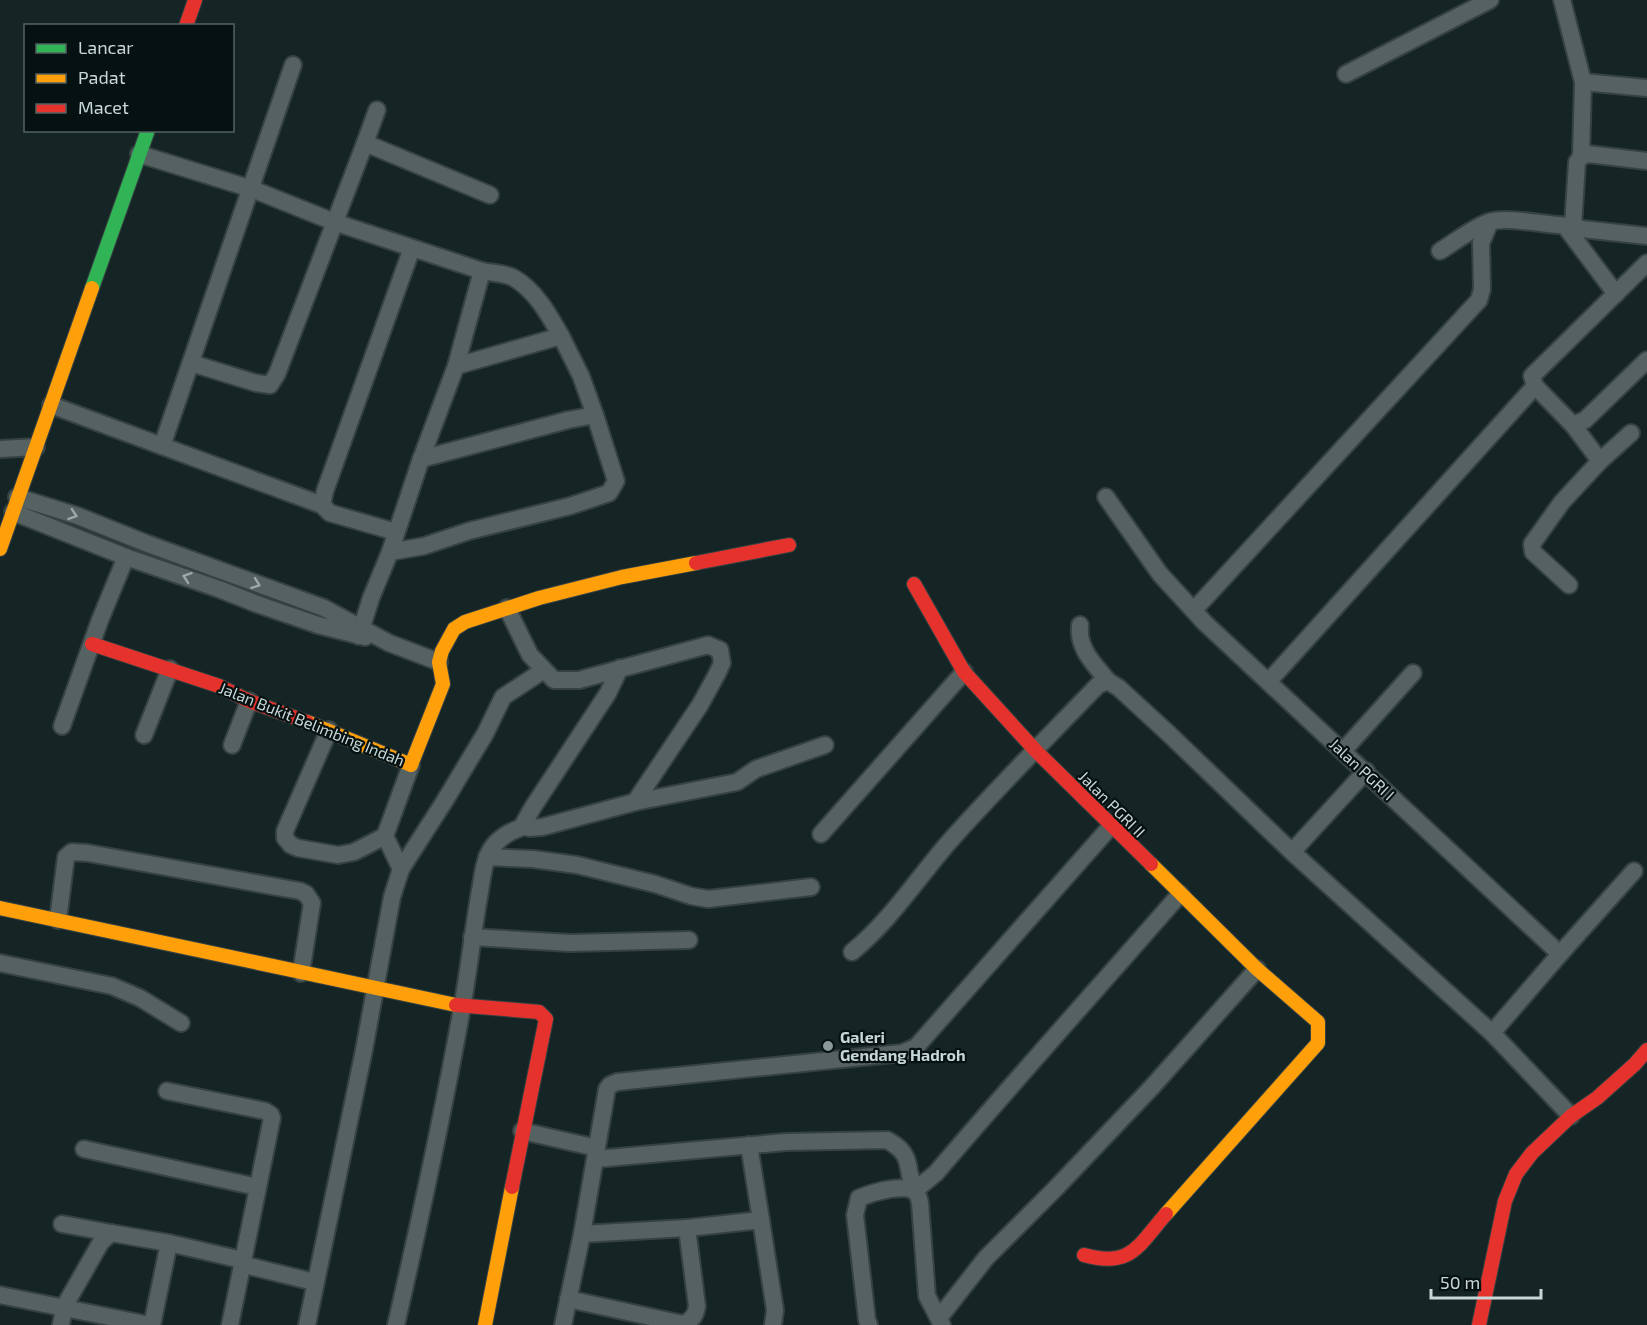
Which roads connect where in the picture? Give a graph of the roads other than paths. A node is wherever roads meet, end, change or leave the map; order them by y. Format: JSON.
{"nodes":[{"id":1,"x":195,"y":0,"type":"edge"},
{"id":2,"x":1490,"y":0,"type":"edge"},
{"id":3,"x":1562,"y":0,"type":"edge"},
{"id":4,"x":187,"y":24,"type":"edge"},
{"id":5,"x":293,"y":65,"type":"dead end"},
{"id":6,"x":1346,"y":74,"type":"dead end"},
{"id":7,"x":1583,"y":82,"type":"junction"},
{"id":8,"x":1647,"y":88,"type":"edge"},
{"id":9,"x":377,"y":110,"type":"dead end"},
{"id":10,"x":147,"y":132,"type":"edge"},
{"id":11,"x":365,"y":143,"type":"junction"},
{"id":12,"x":140,"y":154,"type":"junction"},
{"id":13,"x":1581,"y":157,"type":"junction"},
{"id":14,"x":1647,"y":161,"type":"edge"},
{"id":15,"x":252,"y":189,"type":"junction"},
{"id":16,"x":490,"y":195,"type":"dead end"},
{"id":17,"x":334,"y":222,"type":"junction"},
{"id":18,"x":1490,"y":222,"type":"junction"},
{"id":19,"x":1569,"y":226,"type":"junction"},
{"id":20,"x":1647,"y":236,"type":"edge"},
{"id":21,"x":412,"y":248,"type":"junction"},
{"id":22,"x":1440,"y":251,"type":"dead end"},
{"id":23,"x":1647,"y":263,"type":"edge"},
{"id":24,"x":482,"y":271,"type":"junction"},
{"id":25,"x":1616,"y":294,"type":"junction"},
{"id":26,"x":561,"y":336,"type":"junction"},
{"id":27,"x":1647,"y":360,"type":"edge"},
{"id":28,"x":191,"y":363,"type":"junction"},
{"id":29,"x":456,"y":366,"type":"junction"},
{"id":30,"x":1535,"y":386,"type":"junction"},
{"id":31,"x":51,"y":405,"type":"junction"},
{"id":32,"x":595,"y":415,"type":"junction"},
{"id":33,"x":1573,"y":425,"type":"junction"},
{"id":34,"x":1631,"y":433,"type":"dead end"},
{"id":35,"x":162,"y":446,"type":"junction"},
{"id":36,"x":36,"y":447,"type":"junction"},
{"id":37,"x":0,"y":449,"type":"edge"},
{"id":38,"x":421,"y":459,"type":"junction"},
{"id":39,"x":1600,"y":461,"type":"junction"},
{"id":40,"x":1106,"y":497,"type":"dead end"},
{"id":41,"x":15,"y":505,"type":"junction"},
{"id":42,"x":322,"y":505,"type":"junction"},
{"id":43,"x":396,"y":532,"type":"junction"},
{"id":44,"x":789,"y":545,"type":"dead end"},
{"id":45,"x":0,"y":549,"type":"edge"},
{"id":46,"x":390,"y":552,"type":"junction"},
{"id":47,"x":126,"y":557,"type":"junction"},
{"id":48,"x":914,"y":584,"type":"dead end"},
{"id":49,"x":1569,"y":585,"type":"dead end"},
{"id":50,"x":507,"y":608,"type":"junction"},
{"id":51,"x":1194,"y":610,"type":"junction"},
{"id":52,"x":1080,"y":625,"type":"dead end"},
{"id":53,"x":361,"y":632,"type":"junction"},
{"id":54,"x":92,"y":644,"type":"junction"},
{"id":55,"x":439,"y":662,"type":"junction"},
{"id":56,"x":620,"y":668,"type":"junction"},
{"id":57,"x":170,"y":669,"type":"junction"},
{"id":58,"x":544,"y":670,"type":"junction"},
{"id":59,"x":964,"y":672,"type":"junction"},
{"id":60,"x":1413,"y":673,"type":"dead end"},
{"id":61,"x":1108,"y":681,"type":"junction"},
{"id":62,"x":1269,"y":681,"type":"junction"},
{"id":63,"x":249,"y":701,"type":"junction"},
{"id":64,"x":62,"y":726,"type":"dead end"},
{"id":65,"x":329,"y":730,"type":"junction"},
{"id":66,"x":144,"y":735,"type":"dead end"},
{"id":67,"x":825,"y":745,"type":"dead end"},
{"id":68,"x":232,"y":746,"type":"dead end"},
{"id":69,"x":1036,"y":751,"type":"junction"},
{"id":70,"x":1343,"y":751,"type":"junction"},
{"id":71,"x":411,"y":765,"type":"junction"},
{"id":72,"x":1366,"y":771,"type":"junction"},
{"id":73,"x":635,"y":802,"type":"junction"},
{"id":74,"x":526,"y":826,"type":"junction"},
{"id":75,"x":1111,"y":826,"type":"junction"},
{"id":76,"x":820,"y":834,"type":"dead end"},
{"id":77,"x":385,"y":836,"type":"junction"},
{"id":78,"x":1292,"y":852,"type":"junction"},
{"id":79,"x":487,"y":857,"type":"junction"},
{"id":80,"x":401,"y":868,"type":"junction"},
{"id":81,"x":1634,"y":871,"type":"dead end"},
{"id":82,"x":811,"y":887,"type":"dead end"},
{"id":83,"x":1180,"y":894,"type":"junction"},
{"id":84,"x":0,"y":908,"type":"edge"},
{"id":85,"x":58,"y":920,"type":"junction"},
{"id":86,"x":472,"y":937,"type":"junction"},
{"id":87,"x":689,"y":940,"type":"dead end"},
{"id":88,"x":852,"y":952,"type":"dead end"},
{"id":89,"x":1560,"y":954,"type":"junction"},
{"id":90,"x":0,"y":963,"type":"edge"},
{"id":91,"x":1257,"y":969,"type":"junction"},
{"id":92,"x":301,"y":973,"type":"junction"},
{"id":93,"x":374,"y":989,"type":"junction"},
{"id":94,"x":462,"y":1006,"type":"junction"},
{"id":95,"x":181,"y":1023,"type":"dead end"},
{"id":96,"x":1492,"y":1033,"type":"junction"},
{"id":97,"x":1647,"y":1050,"type":"edge"},
{"id":98,"x":167,"y":1091,"type":"dead end"},
{"id":99,"x":1571,"y":1116,"type":"junction"},
{"id":100,"x":522,"y":1131,"type":"junction"},
{"id":101,"x":749,"y":1145,"type":"junction"},
{"id":102,"x":84,"y":1149,"type":"dead end"},
{"id":103,"x":596,"y":1154,"type":"junction"},
{"id":104,"x":257,"y":1187,"type":"junction"},
{"id":105,"x":916,"y":1189,"type":"junction"},
{"id":106,"x":761,"y":1220,"type":"junction"},
{"id":107,"x":62,"y":1224,"type":"dead end"},
{"id":108,"x":687,"y":1228,"type":"junction"},
{"id":109,"x":111,"y":1233,"type":"junction"},
{"id":110,"x":582,"y":1234,"type":"junction"},
{"id":111,"x":169,"y":1244,"type":"junction"},
{"id":112,"x":1084,"y":1255,"type":"dead end"},
{"id":113,"x":242,"y":1262,"type":"junction"},
{"id":114,"x":314,"y":1282,"type":"junction"},
{"id":115,"x":0,"y":1295,"type":"edge"},
{"id":116,"x":568,"y":1299,"type":"junction"},
{"id":117,"x":64,"y":1307,"type":"junction"},
{"id":118,"x":940,"y":1321,"type":"edge"},
{"id":119,"x":310,"y":1324,"type":"edge"},
{"id":120,"x":61,"y":1325,"type":"edge"},
{"id":121,"x":151,"y":1325,"type":"edge"},
{"id":122,"x":230,"y":1325,"type":"edge"},
{"id":123,"x":396,"y":1325,"type":"edge"},
{"id":124,"x":485,"y":1325,"type":"edge"},
{"id":125,"x":563,"y":1325,"type":"edge"},
{"id":126,"x":773,"y":1325,"type":"edge"},
{"id":127,"x":869,"y":1325,"type":"edge"},
{"id":128,"x":1479,"y":1325,"type":"edge"}],
"edges":[{"from":1,"to":4,"type":"street"},
{"from":2,"to":6,"type":"street"},
{"from":3,"to":7,"type":"street"},
{"from":5,"to":15,"type":"street"},
{"from":7,"to":8,"type":"street"},
{"from":7,"to":13,"type":"street"},
{"from":9,"to":11,"type":"street"},
{"from":10,"to":12,"type":"street"},
{"from":11,"to":16,"type":"street"},
{"from":11,"to":17,"type":"street"},
{"from":12,"to":15,"type":"street"},
{"from":12,"to":31,"type":"street"},
{"from":13,"to":14,"type":"street"},
{"from":13,"to":19,"type":"street"},
{"from":15,"to":17,"type":"street"},
{"from":15,"to":28,"type":"street"},
{"from":17,"to":21,"type":"street"},
{"from":17,"to":28,"type":"street"},
{"from":18,"to":19,"type":"street"},
{"from":18,"to":22,"type":"street"},
{"from":18,"to":51,"type":"street"},
{"from":19,"to":20,"type":"street"},
{"from":19,"to":25,"type":"street"},
{"from":21,"to":24,"type":"street"},
{"from":21,"to":42,"type":"street"},
{"from":23,"to":25,"type":"street"},
{"from":24,"to":26,"type":"street"},
{"from":24,"to":29,"type":"street"},
{"from":25,"to":30,"type":"street"},
{"from":26,"to":29,"type":"street"},
{"from":26,"to":32,"type":"street"},
{"from":27,"to":33,"type":"street"},
{"from":28,"to":35,"type":"street"},
{"from":29,"to":38,"type":"street"},
{"from":30,"to":33,"type":"street"},
{"from":30,"to":62,"type":"street"},
{"from":31,"to":35,"type":"street"},
{"from":31,"to":36,"type":"street"},
{"from":32,"to":38,"type":"street"},
{"from":32,"to":46,"type":"street"},
{"from":33,"to":39,"type":"street"},
{"from":34,"to":39,"type":"street"},
{"from":35,"to":42,"type":"street"},
{"from":36,"to":37,"type":"street"},
{"from":36,"to":41,"type":"street"},
{"from":38,"to":43,"type":"street"},
{"from":39,"to":49,"type":"street"},
{"from":40,"to":51,"type":"street","name":"Jalan PGRI I"},
{"from":41,"to":45,"type":"street"},
{"from":41,"to":47,"type":"street"},
{"from":41,"to":53,"type":"street","one_way":true},
{"from":42,"to":43,"type":"street"},
{"from":43,"to":46,"type":"street"},
{"from":44,"to":50,"type":"street"},
{"from":46,"to":53,"type":"street"},
{"from":53,"to":47,"type":"street","one_way":true},
{"from":47,"to":54,"type":"street"},
{"from":48,"to":59,"type":"street","name":"Jalan PGRI II"},
{"from":50,"to":55,"type":"street"},
{"from":50,"to":58,"type":"street"},
{"from":51,"to":62,"type":"street","name":"Jalan PGRI I"},
{"from":52,"to":61,"type":"street"},
{"from":53,"to":55,"type":"street"},
{"from":54,"to":57,"type":"street","name":"Jalan Bukit Belimbing Indah"},
{"from":54,"to":64,"type":"street"},
{"from":55,"to":71,"type":"street","name":"Jalan Bukit Belimbing Indah"},
{"from":56,"to":58,"type":"street"},
{"from":56,"to":73,"type":"street"},
{"from":56,"to":74,"type":"street"},
{"from":57,"to":63,"type":"street","name":"Jalan Bukit Belimbing Indah"},
{"from":57,"to":66,"type":"street"},
{"from":58,"to":80,"type":"street"},
{"from":59,"to":69,"type":"street","name":"Jalan PGRI II"},
{"from":59,"to":76,"type":"street"},
{"from":60,"to":70,"type":"street"},
{"from":61,"to":69,"type":"street"},
{"from":61,"to":78,"type":"street"},
{"from":62,"to":70,"type":"street","name":"Jalan PGRI I"},
{"from":63,"to":65,"type":"street","name":"Jalan Bukit Belimbing Indah"},
{"from":63,"to":68,"type":"street"},
{"from":65,"to":71,"type":"street","name":"Jalan Bukit Belimbing Indah"},
{"from":65,"to":77,"type":"street"},
{"from":67,"to":73,"type":"street"},
{"from":69,"to":75,"type":"street","name":"Jalan PGRI II"},
{"from":69,"to":88,"type":"street"},
{"from":70,"to":72,"type":"street","name":"Jalan PGRI I"},
{"from":71,"to":77,"type":"street"},
{"from":72,"to":78,"type":"street"},
{"from":72,"to":89,"type":"street","name":"Jalan PGRI I"},
{"from":73,"to":74,"type":"street"},
{"from":74,"to":79,"type":"street"},
{"from":75,"to":83,"type":"street","name":"Jalan PGRI II"},
{"from":75,"to":103,"type":"street"},
{"from":77,"to":80,"type":"street"},
{"from":78,"to":96,"type":"street"},
{"from":79,"to":82,"type":"street"},
{"from":79,"to":86,"type":"street"},
{"from":80,"to":93,"type":"street"},
{"from":81,"to":89,"type":"street"},
{"from":83,"to":91,"type":"street","name":"Jalan PGRI II"},
{"from":83,"to":105,"type":"street"},
{"from":84,"to":85,"type":"street"},
{"from":85,"to":92,"type":"street"},
{"from":85,"to":92,"type":"street"},
{"from":86,"to":87,"type":"street"},
{"from":86,"to":94,"type":"street"},
{"from":89,"to":96,"type":"street"},
{"from":90,"to":95,"type":"street"},
{"from":91,"to":112,"type":"street","name":"Jalan PGRI II"},
{"from":91,"to":118,"type":"street"},
{"from":92,"to":93,"type":"street"},
{"from":93,"to":94,"type":"street"},
{"from":93,"to":114,"type":"street"},
{"from":94,"to":100,"type":"street"},
{"from":94,"to":123,"type":"street"},
{"from":96,"to":99,"type":"street"},
{"from":97,"to":99,"type":"street"},
{"from":98,"to":104,"type":"street"},
{"from":99,"to":128,"type":"street"},
{"from":100,"to":103,"type":"street"},
{"from":100,"to":124,"type":"street"},
{"from":101,"to":103,"type":"street"},
{"from":101,"to":105,"type":"street"},
{"from":101,"to":106,"type":"street"},
{"from":102,"to":104,"type":"street"},
{"from":103,"to":110,"type":"street"},
{"from":104,"to":113,"type":"street"},
{"from":105,"to":118,"type":"street"},
{"from":105,"to":127,"type":"street"},
{"from":106,"to":108,"type":"street"},
{"from":106,"to":126,"type":"street"},
{"from":107,"to":109,"type":"street"},
{"from":108,"to":110,"type":"street"},
{"from":108,"to":116,"type":"street"},
{"from":109,"to":111,"type":"street"},
{"from":109,"to":117,"type":"street"},
{"from":110,"to":116,"type":"street"},
{"from":111,"to":113,"type":"street"},
{"from":111,"to":121,"type":"street"},
{"from":113,"to":114,"type":"street"},
{"from":113,"to":122,"type":"street"},
{"from":114,"to":119,"type":"street"},
{"from":115,"to":117,"type":"street"},
{"from":116,"to":125,"type":"street"},
{"from":117,"to":120,"type":"street"},
{"from":117,"to":121,"type":"street"}]}
